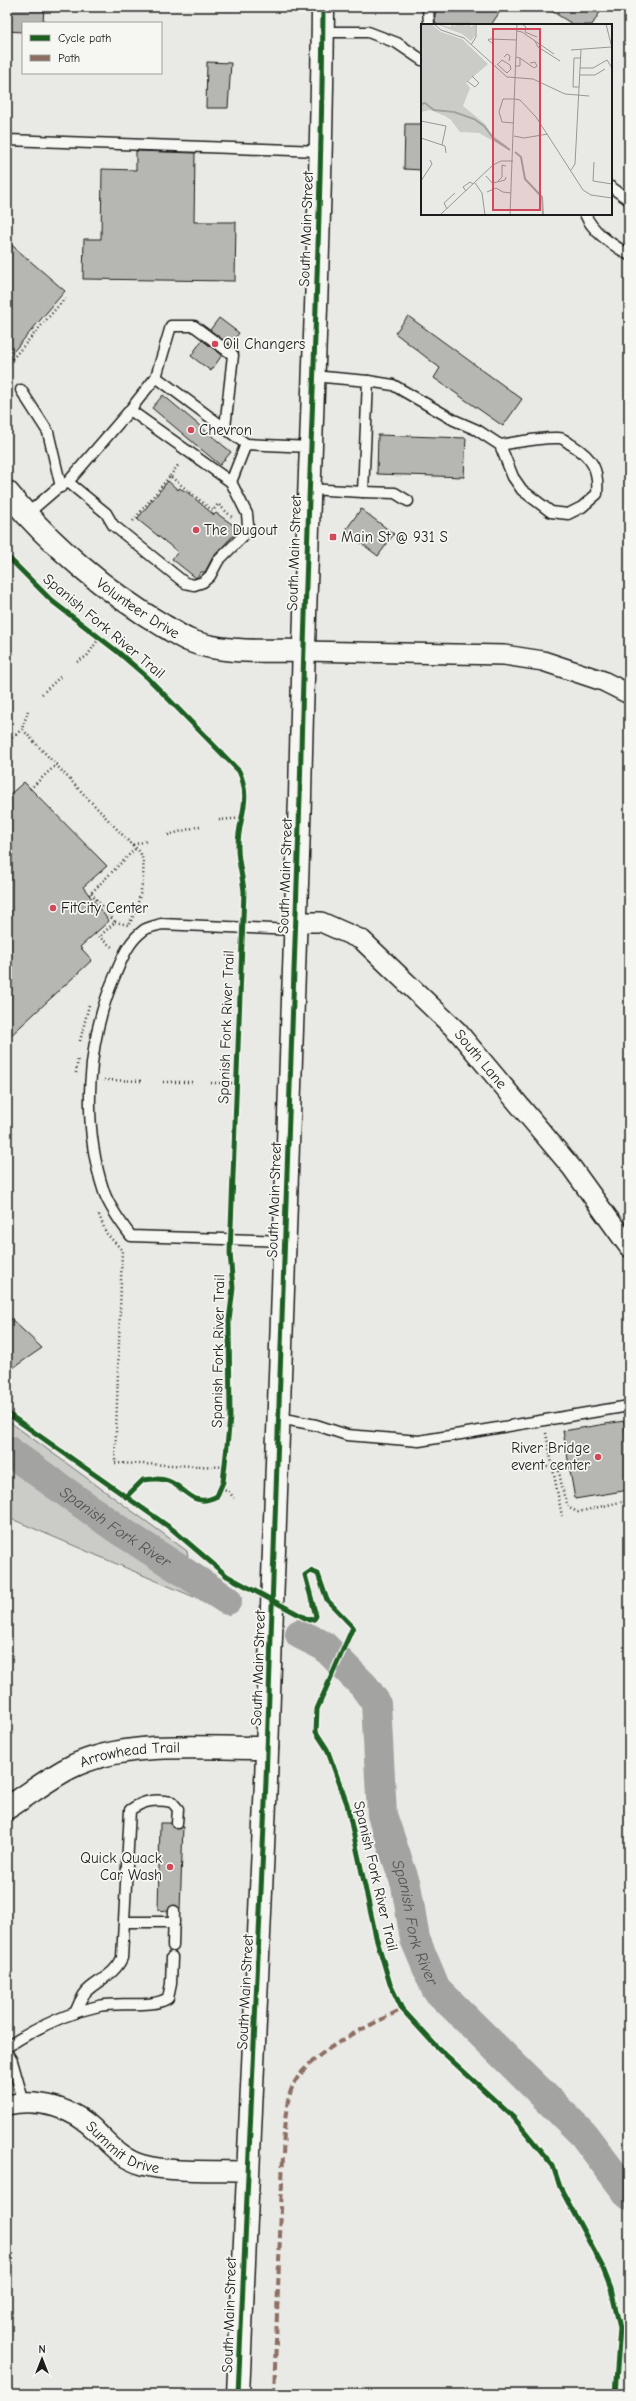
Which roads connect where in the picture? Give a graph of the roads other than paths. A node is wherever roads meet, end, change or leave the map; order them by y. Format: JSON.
{"nodes":[{"id":1,"x":323,"y":7,"type":"edge"},
{"id":2,"x":428,"y":7,"type":"edge"},
{"id":3,"x":429,"y":24,"type":"edge"},
{"id":4,"x":323,"y":32,"type":"junction"},
{"id":5,"x":421,"y":59,"type":"edge"},
{"id":6,"x":7,"y":140,"type":"edge"},
{"id":7,"x":7,"y":144,"type":"edge"},
{"id":8,"x":321,"y":151,"type":"junction"},
{"id":9,"x":612,"y":188,"type":"edge"},
{"id":10,"x":629,"y":200,"type":"edge"},
{"id":11,"x":585,"y":215,"type":"edge"},
{"id":12,"x":629,"y":255,"type":"edge"},
{"id":13,"x":312,"y":376,"type":"junction"},
{"id":14,"x":156,"y":377,"type":"junction"},
{"id":15,"x":368,"y":380,"type":"junction"},
{"id":16,"x":21,"y":390,"type":"dead end"},
{"id":17,"x":130,"y":410,"type":"junction"},
{"id":18,"x":225,"y":428,"type":"junction"},
{"id":19,"x":246,"y":444,"type":"junction"},
{"id":20,"x":500,"y":445,"type":"junction"},
{"id":21,"x":310,"y":448,"type":"junction"},
{"id":22,"x":231,"y":482,"type":"junction"},
{"id":23,"x":64,"y":484,"type":"junction"},
{"id":24,"x":308,"y":489,"type":"junction"},
{"id":25,"x":7,"y":492,"type":"edge"},
{"id":26,"x":363,"y":492,"type":"junction"},
{"id":27,"x":408,"y":501,"type":"dead end"},
{"id":28,"x":26,"y":515,"type":"junction"},
{"id":29,"x":303,"y":651,"type":"junction"},
{"id":30,"x":629,"y":694,"type":"edge"},
{"id":31,"x":294,"y":926,"type":"junction"},
{"id":32,"x":285,"y":1241,"type":"junction"},
{"id":33,"x":629,"y":1247,"type":"edge"},
{"id":34,"x":629,"y":1406,"type":"edge"},
{"id":35,"x":279,"y":1418,"type":"junction"},
{"id":36,"x":267,"y":1748,"type":"junction"},
{"id":37,"x":7,"y":1808,"type":"edge"},
{"id":38,"x":177,"y":1823,"type":"dead end"},
{"id":39,"x":174,"y":1911,"type":"dead end"},
{"id":40,"x":126,"y":1922,"type":"junction"},
{"id":41,"x":174,"y":1922,"type":"junction"},
{"id":42,"x":173,"y":1946,"type":"dead end"},
{"id":43,"x":172,"y":1957,"type":"dead end"},
{"id":44,"x":75,"y":2013,"type":"junction"},
{"id":45,"x":7,"y":2047,"type":"edge"},
{"id":46,"x":7,"y":2053,"type":"edge"},
{"id":47,"x":15,"y":2104,"type":"edge"},
{"id":48,"x":246,"y":2171,"type":"junction"},
{"id":49,"x":238,"y":2394,"type":"edge"}],
"edges":[{"from":1,"to":4,"type":"main road","name":"South Main Street"},
{"from":2,"to":3,"type":"lane"},
{"from":4,"to":5,"type":"lane"},
{"from":4,"to":8,"type":"main road","name":"South Main Street"},
{"from":6,"to":7,"type":"lane"},
{"from":6,"to":8,"type":"lane"},
{"from":8,"to":13,"type":"main road","name":"South Main Street"},
{"from":9,"to":10,"type":"lane"},
{"from":11,"to":12,"type":"lane"},
{"from":13,"to":15,"type":"lane"},
{"from":13,"to":21,"type":"main road","name":"South Main Street"},
{"from":14,"to":17,"type":"lane"},
{"from":14,"to":18,"type":"lane"},
{"from":14,"to":18,"type":"lane"},
{"from":15,"to":20,"type":"lane"},
{"from":15,"to":26,"type":"lane"},
{"from":16,"to":23,"type":"lane"},
{"from":17,"to":22,"type":"lane"},
{"from":17,"to":23,"type":"lane"},
{"from":18,"to":19,"type":"lane"},
{"from":19,"to":21,"type":"lane"},
{"from":19,"to":22,"type":"lane"},
{"from":20,"to":20,"type":"lane"},
{"from":21,"to":24,"type":"main road","name":"South Main Street"},
{"from":22,"to":23,"type":"lane"},
{"from":23,"to":28,"type":"lane"},
{"from":24,"to":26,"type":"lane"},
{"from":24,"to":29,"type":"main road","name":"South Main Street"},
{"from":25,"to":28,"type":"main road","name":"Volunteer Drive"},
{"from":26,"to":27,"type":"lane"},
{"from":28,"to":29,"type":"main road","name":"Volunteer Drive"},
{"from":29,"to":30,"type":"street"},
{"from":29,"to":31,"type":"main road","name":"South Main Street"},
{"from":31,"to":32,"type":"main road","name":"South Main Street"},
{"from":31,"to":32,"type":"lane"},
{"from":31,"to":33,"type":"street","name":"South Lane"},
{"from":32,"to":35,"type":"main road","name":"South Main Street"},
{"from":34,"to":35,"type":"lane"},
{"from":35,"to":36,"type":"main road","name":"South Main Street"},
{"from":36,"to":37,"type":"main road","name":"Arrowhead Trail"},
{"from":36,"to":48,"type":"main road","name":"South Main Street"},
{"from":38,"to":40,"type":"lane"},
{"from":39,"to":41,"type":"lane"},
{"from":40,"to":41,"type":"lane"},
{"from":40,"to":44,"type":"lane"},
{"from":41,"to":42,"type":"lane"},
{"from":43,"to":44,"type":"lane"},
{"from":44,"to":45,"type":"lane"},
{"from":46,"to":47,"type":"lane"},
{"from":47,"to":48,"type":"street","name":"Summit Drive"},
{"from":48,"to":49,"type":"main road","name":"South Main Street"}]}
